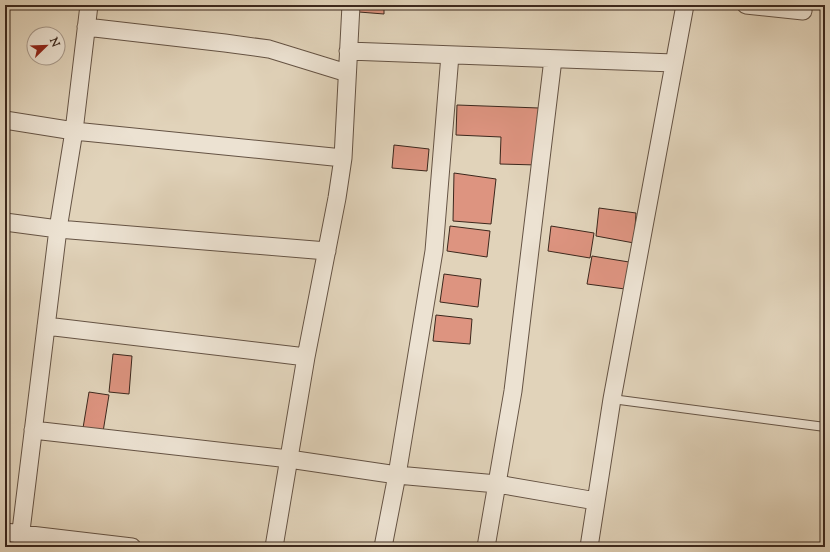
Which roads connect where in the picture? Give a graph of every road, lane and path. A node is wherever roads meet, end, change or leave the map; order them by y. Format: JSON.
{"nodes":[{"id":1,"x":89,"y":5,"type":"edge"},
{"id":2,"x":351,"y":5,"type":"edge"},
{"id":3,"x":685,"y":5,"type":"edge"},
{"id":4,"x":746,"y":5,"type":"edge"},
{"id":5,"x":804,"y":5,"type":"edge"},
{"id":6,"x":86,"y":26,"type":"junction"},
{"id":7,"x":348,"y":51,"type":"junction"},
{"id":8,"x":450,"y":55,"type":"junction"},
{"id":9,"x":553,"y":59,"type":"junction"},
{"id":10,"x":674,"y":63,"type":"junction"},
{"id":11,"x":347,"y":73,"type":"junction"},
{"id":12,"x":5,"y":120,"type":"edge"},
{"id":13,"x":74,"y":131,"type":"junction"},
{"id":14,"x":343,"y":158,"type":"junction"},
{"id":15,"x":5,"y":222,"type":"edge"},
{"id":16,"x":58,"y":229,"type":"junction"},
{"id":17,"x":327,"y":251,"type":"junction"},
{"id":18,"x":46,"y":326,"type":"junction"},
{"id":19,"x":306,"y":357,"type":"junction"},
{"id":20,"x":612,"y":399,"type":"junction"},
{"id":21,"x":825,"y":427,"type":"edge"},
{"id":22,"x":33,"y":430,"type":"junction"},
{"id":23,"x":289,"y":459,"type":"junction"},
{"id":24,"x":397,"y":475,"type":"junction"},
{"id":25,"x":496,"y":484,"type":"junction"},
{"id":26,"x":596,"y":501,"type":"junction"},
{"id":27,"x":15,"y":538,"type":"edge"},
{"id":28,"x":132,"y":547,"type":"edge"},
{"id":29,"x":274,"y":547,"type":"edge"},
{"id":30,"x":383,"y":547,"type":"edge"},
{"id":31,"x":486,"y":547,"type":"edge"},
{"id":32,"x":589,"y":547,"type":"edge"}],
"edges":[{"from":1,"to":6,"type":"street"},
{"from":2,"to":7,"type":"street"},
{"from":3,"to":10,"type":"street"},
{"from":4,"to":5,"type":"street"},
{"from":6,"to":11,"type":"street"},
{"from":6,"to":13,"type":"street"},
{"from":7,"to":8,"type":"street"},
{"from":7,"to":11,"type":"street"},
{"from":8,"to":9,"type":"street"},
{"from":8,"to":24,"type":"street"},
{"from":9,"to":10,"type":"street"},
{"from":9,"to":25,"type":"street"},
{"from":10,"to":20,"type":"street"},
{"from":11,"to":14,"type":"street"},
{"from":12,"to":13,"type":"street"},
{"from":13,"to":14,"type":"street"},
{"from":13,"to":16,"type":"street"},
{"from":14,"to":17,"type":"street"},
{"from":15,"to":16,"type":"street"},
{"from":16,"to":17,"type":"street"},
{"from":16,"to":18,"type":"street"},
{"from":17,"to":19,"type":"street"},
{"from":18,"to":19,"type":"street"},
{"from":18,"to":22,"type":"street"},
{"from":19,"to":23,"type":"street"},
{"from":20,"to":21,"type":"lane"},
{"from":20,"to":26,"type":"street"},
{"from":22,"to":23,"type":"street"},
{"from":22,"to":27,"type":"street"},
{"from":23,"to":24,"type":"street"},
{"from":23,"to":29,"type":"street"},
{"from":24,"to":25,"type":"street"},
{"from":24,"to":30,"type":"street"},
{"from":25,"to":26,"type":"street"},
{"from":25,"to":31,"type":"street"},
{"from":26,"to":32,"type":"street"},
{"from":27,"to":28,"type":"street"}]}
